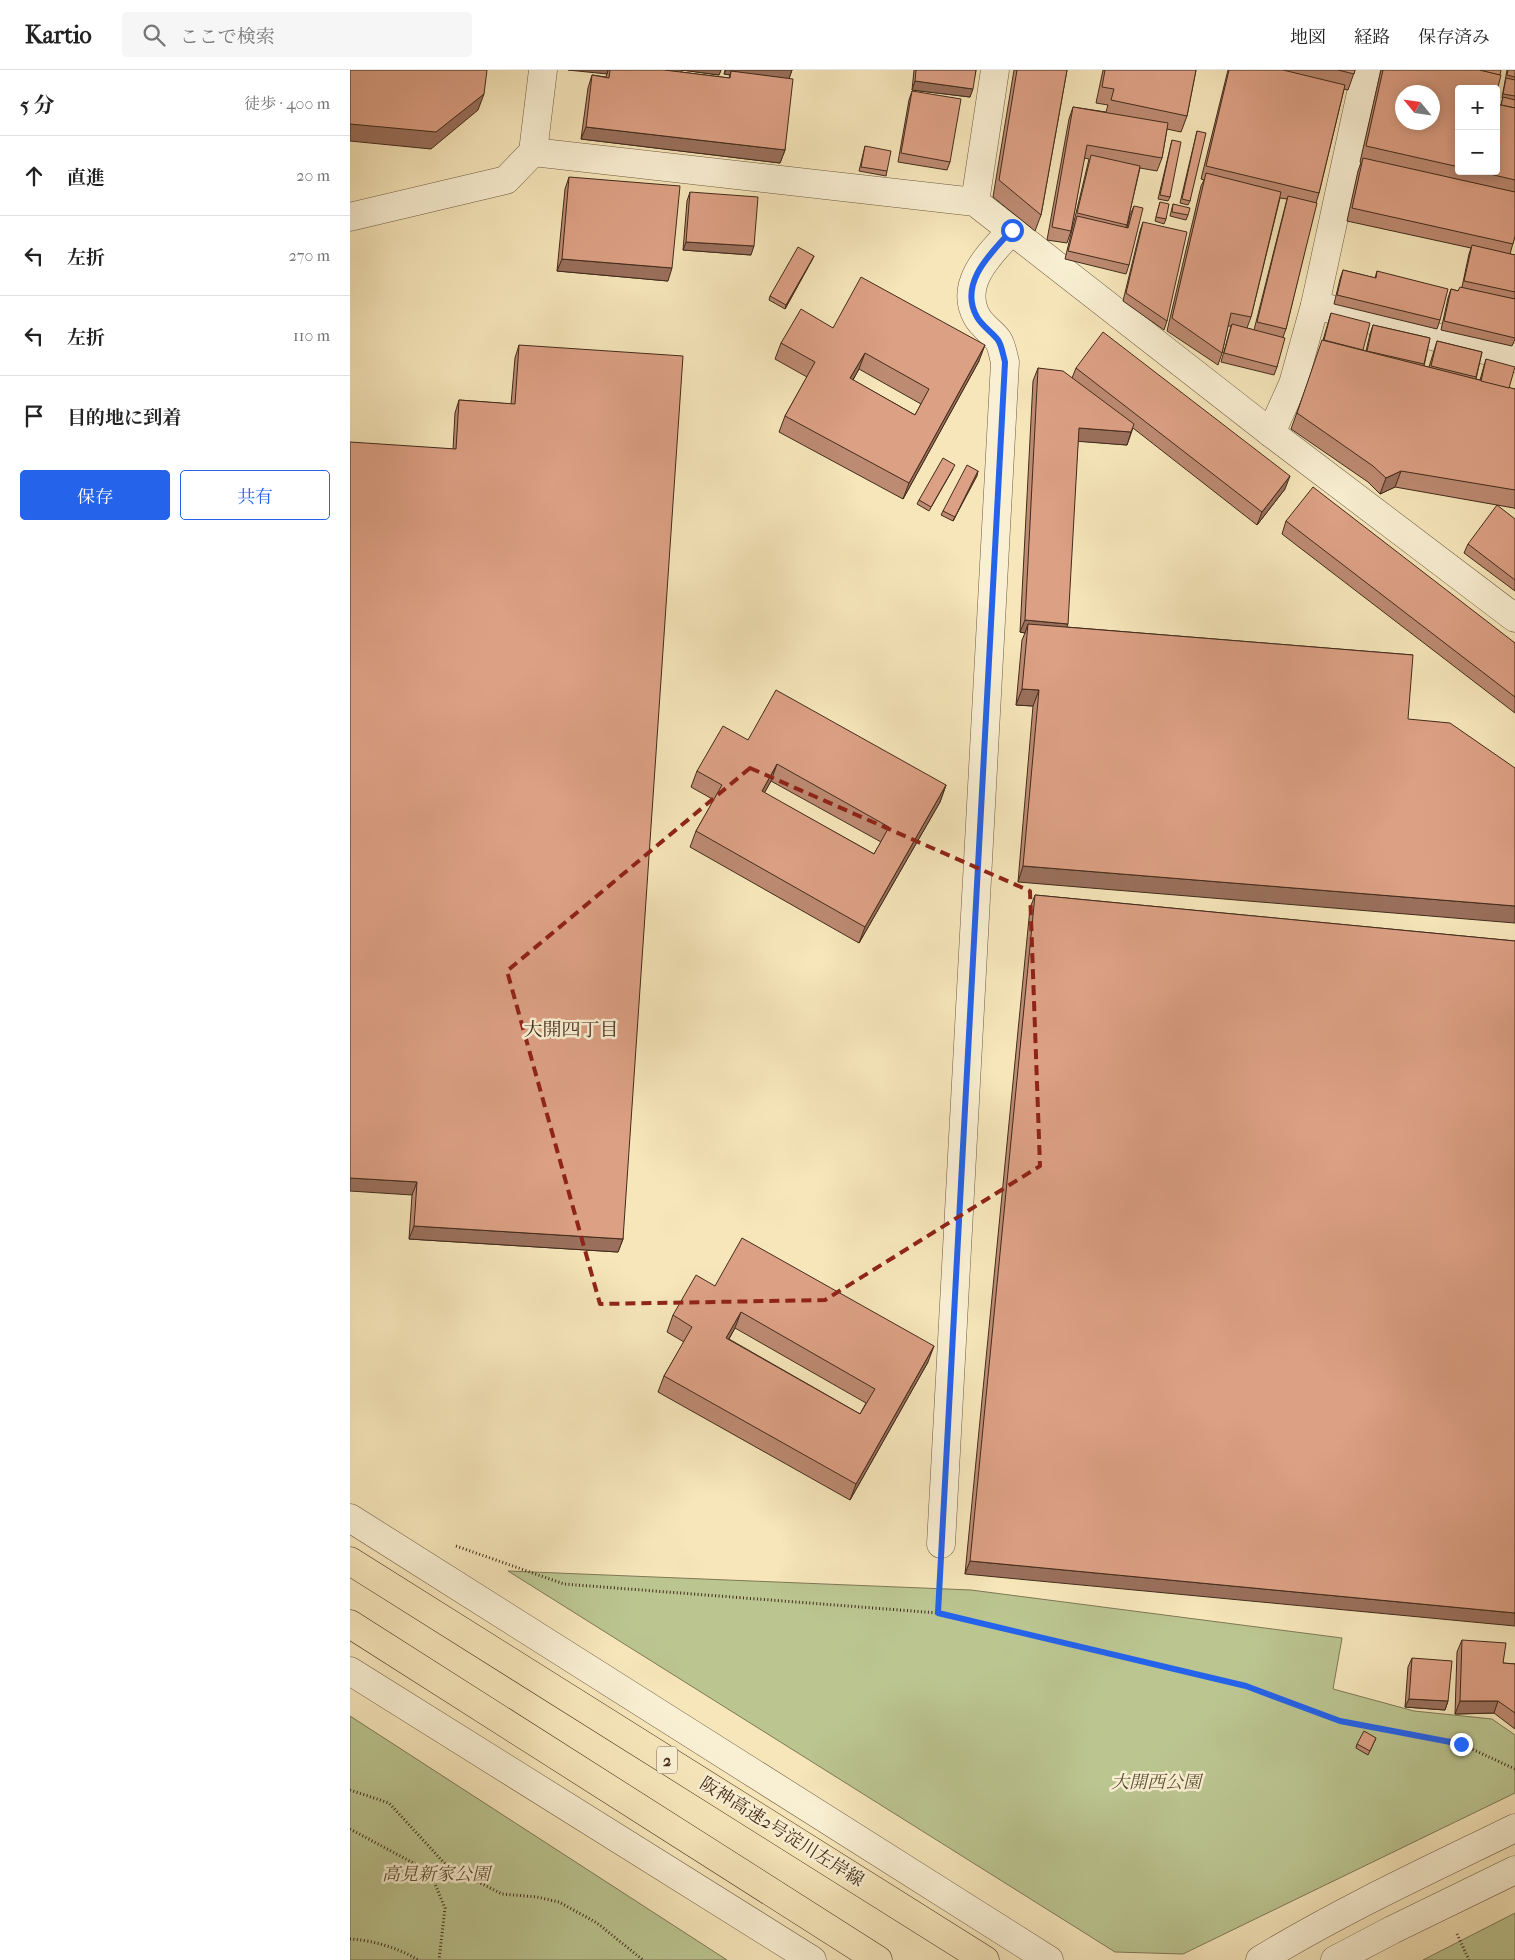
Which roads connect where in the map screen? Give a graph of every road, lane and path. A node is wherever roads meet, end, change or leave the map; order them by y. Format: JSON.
{"nodes":[{"id":1,"x":543,"y":70,"type":"edge"},
{"id":2,"x":995,"y":70,"type":"edge"},
{"id":3,"x":1366,"y":70,"type":"edge"},
{"id":4,"x":533,"y":152,"type":"junction"},
{"id":5,"x":975,"y":202,"type":"junction"},
{"id":6,"x":350,"y":218,"type":"edge"},
{"id":7,"x":1012,"y":230,"type":"junction"},
{"id":8,"x":1315,"y":305,"type":"junction"},
{"id":9,"x":1515,"y":358,"type":"edge"},
{"id":10,"x":1271,"y":433,"type":"junction"},
{"id":11,"x":1515,"y":618,"type":"edge"},
{"id":12,"x":350,"y":1518,"type":"edge"},
{"id":13,"x":449,"y":1544,"type":"dead end"},
{"id":14,"x":942,"y":1544,"type":"joint"},
{"id":15,"x":350,"y":1561,"type":"edge"},
{"id":16,"x":938,"y":1613,"type":"junction"},
{"id":17,"x":350,"y":1624,"type":"edge"},
{"id":18,"x":350,"y":1671,"type":"edge"},
{"id":19,"x":1515,"y":1769,"type":"edge"},
{"id":20,"x":350,"y":1790,"type":"edge"},
{"id":21,"x":1515,"y":1828,"type":"edge"},
{"id":22,"x":350,"y":1829,"type":"edge"},
{"id":23,"x":1515,"y":1870,"type":"edge"},
{"id":24,"x":1457,"y":1934,"type":"dead end"},
{"id":25,"x":350,"y":1939,"type":"edge"},
{"id":26,"x":418,"y":1960,"type":"edge"},
{"id":27,"x":439,"y":1960,"type":"edge"},
{"id":28,"x":643,"y":1960,"type":"edge"},
{"id":29,"x":812,"y":1960,"type":"edge"},
{"id":30,"x":878,"y":1960,"type":"edge"},
{"id":31,"x":985,"y":1960,"type":"edge"},
{"id":32,"x":1049,"y":1960,"type":"edge"},
{"id":33,"x":1260,"y":1960,"type":"edge"},
{"id":34,"x":1336,"y":1960,"type":"edge"},
{"id":35,"x":1469,"y":1960,"type":"edge"}],
"edges":[{"from":1,"to":4,"type":"street"},
{"from":2,"to":5,"type":"street"},
{"from":3,"to":8,"type":"street"},
{"from":4,"to":5,"type":"street"},
{"from":4,"to":6,"type":"street"},
{"from":5,"to":7,"type":"street"},
{"from":7,"to":10,"type":"street"},
{"from":7,"to":14,"type":"street"},
{"from":8,"to":9,"type":"street"},
{"from":8,"to":10,"type":"street"},
{"from":10,"to":11,"type":"street"},
{"from":12,"to":32,"type":"street"},
{"from":13,"to":16,"type":"path"},
{"from":14,"to":16,"type":"path"},
{"from":15,"to":31,"type":"highway","name":"阪神高速2号淀川左岸線","number":"2"},
{"from":16,"to":19,"type":"path"},
{"from":17,"to":30,"type":"highway"},
{"from":18,"to":29,"type":"street"},
{"from":20,"to":28,"type":"path"},
{"from":21,"to":33,"type":"street"},
{"from":22,"to":27,"type":"path"},
{"from":23,"to":34,"type":"street"},
{"from":24,"to":35,"type":"path"},
{"from":25,"to":26,"type":"path"}]}
